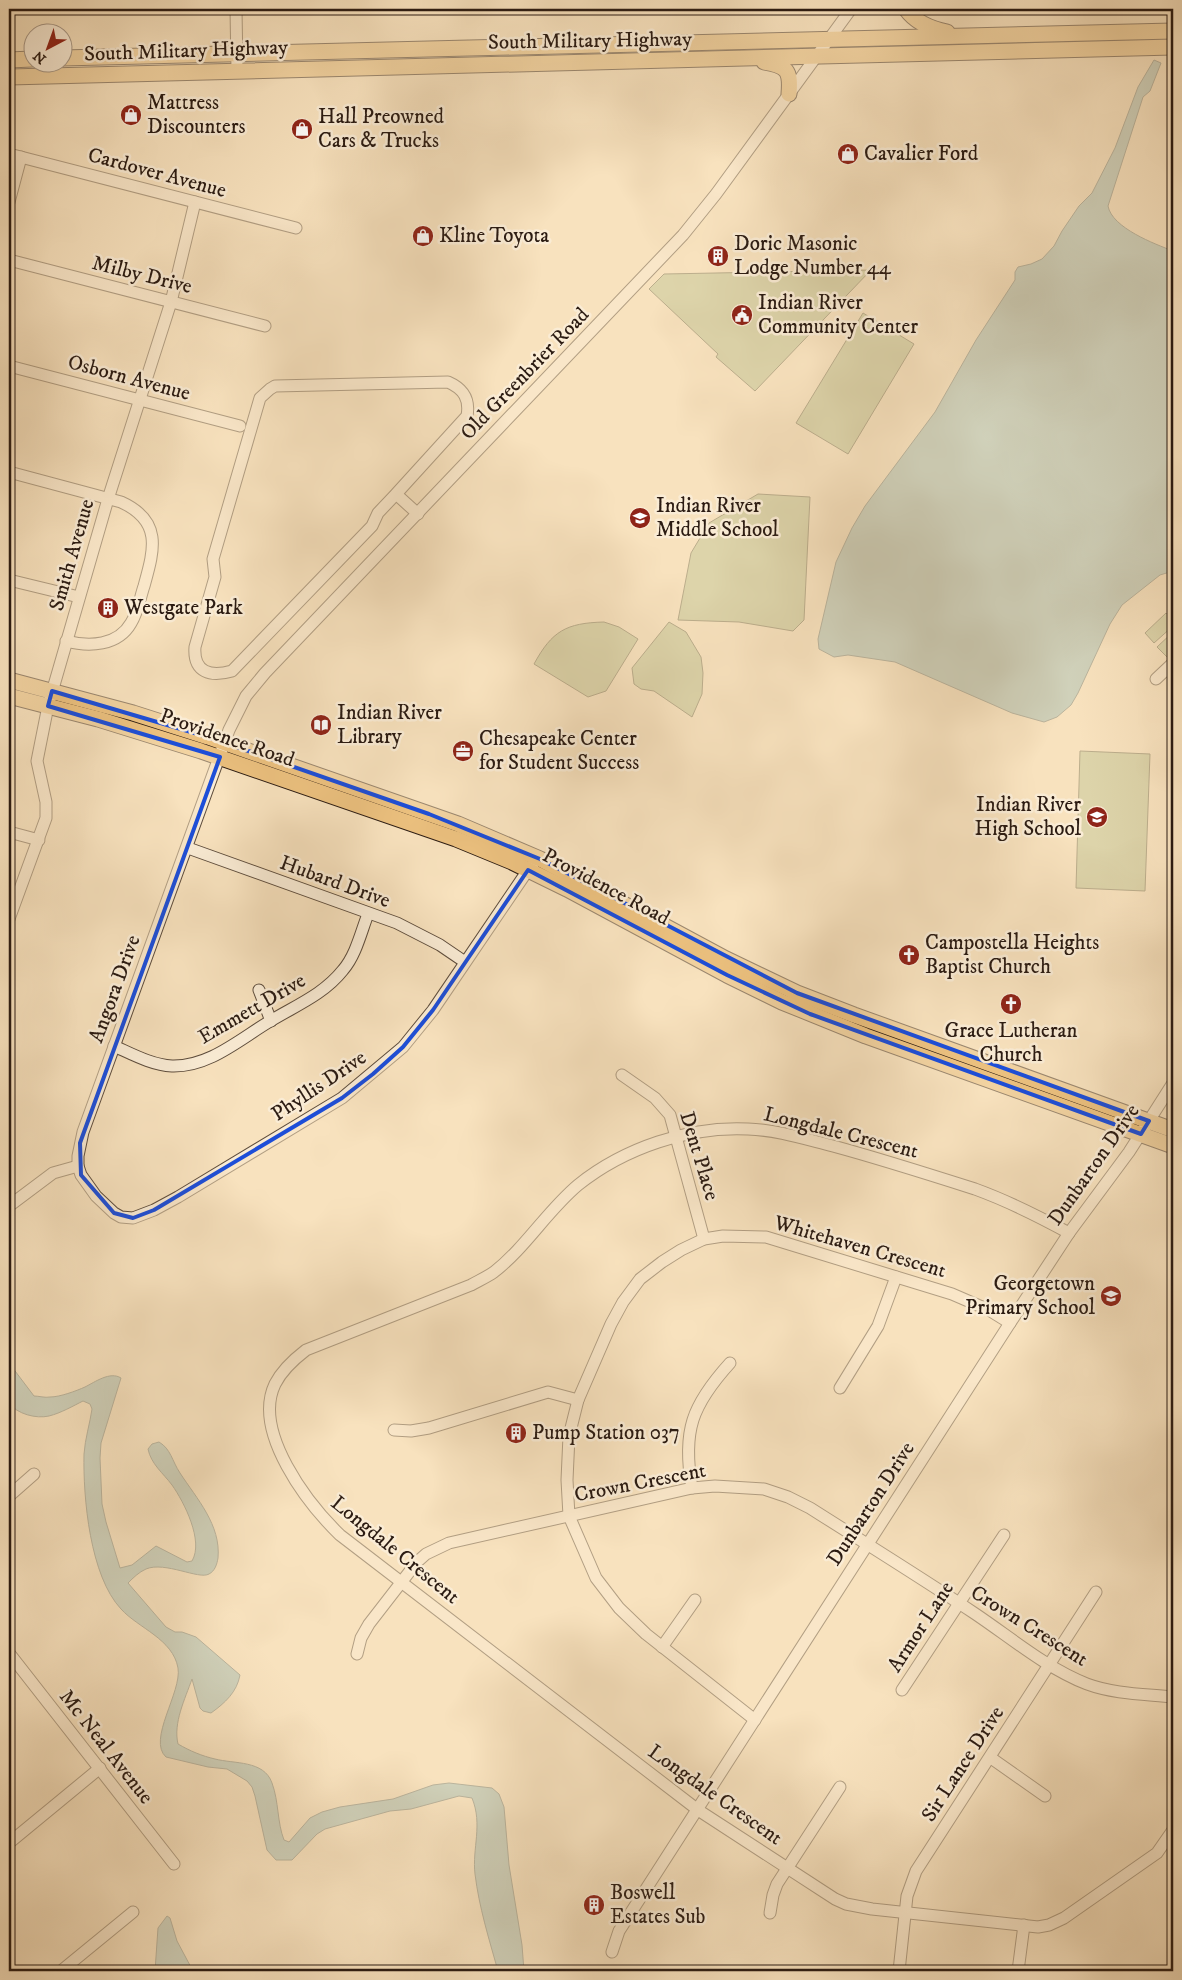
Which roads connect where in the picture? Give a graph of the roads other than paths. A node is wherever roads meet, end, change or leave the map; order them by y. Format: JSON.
{"nodes":[{"id":1,"x":236,"y":9,"type":"edge"},
{"id":2,"x":851,"y":9,"type":"edge"},
{"id":3,"x":906,"y":9,"type":"edge"},
{"id":4,"x":1173,"y":31,"type":"edge"},
{"id":5,"x":960,"y":36,"type":"junction"},
{"id":6,"x":829,"y":39,"type":"junction"},
{"id":7,"x":1173,"y":47,"type":"edge"},
{"id":8,"x":423,"y":49,"type":"junction"},
{"id":9,"x":237,"y":54,"type":"junction"},
{"id":10,"x":816,"y":57,"type":"junction"},
{"id":11,"x":72,"y":58,"type":"edge"},
{"id":12,"x":756,"y":58,"type":"junction"},
{"id":13,"x":22,"y":59,"type":"edge"},
{"id":14,"x":9,"y":60,"type":"edge"},
{"id":15,"x":424,"y":66,"type":"junction"},
{"id":16,"x":237,"y":71,"type":"junction"},
{"id":17,"x":9,"y":77,"type":"edge"},
{"id":18,"x":789,"y":94,"type":"junction"},
{"id":19,"x":9,"y":154,"type":"edge"},
{"id":20,"x":21,"y":156,"type":"junction"},
{"id":21,"x":9,"y":202,"type":"edge"},
{"id":22,"x":195,"y":202,"type":"junction"},
{"id":23,"x":296,"y":228,"type":"dead end"},
{"id":24,"x":9,"y":260,"type":"edge"},
{"id":25,"x":171,"y":302,"type":"junction"},
{"id":26,"x":265,"y":326,"type":"dead end"},
{"id":27,"x":9,"y":366,"type":"edge"},
{"id":28,"x":139,"y":399,"type":"junction"},
{"id":29,"x":240,"y":426,"type":"dead end"},
{"id":30,"x":9,"y":472,"type":"edge"},
{"id":31,"x":396,"y":494,"type":"junction"},
{"id":32,"x":108,"y":498,"type":"junction"},
{"id":33,"x":418,"y":514,"type":"junction"},
{"id":34,"x":9,"y":580,"type":"edge"},
{"id":35,"x":79,"y":597,"type":"junction"},
{"id":36,"x":66,"y":641,"type":"junction"},
{"id":37,"x":1173,"y":663,"type":"edge"},
{"id":38,"x":1156,"y":679,"type":"dead end"},
{"id":39,"x":9,"y":680,"type":"edge"},
{"id":40,"x":9,"y":696,"type":"edge"},
{"id":41,"x":50,"y":698,"type":"junction"},
{"id":42,"x":222,"y":750,"type":"junction"},
{"id":43,"x":9,"y":832,"type":"edge"},
{"id":44,"x":39,"y":840,"type":"junction"},
{"id":45,"x":188,"y":848,"type":"junction"},
{"id":46,"x":540,"y":859,"type":"junction"},
{"id":47,"x":528,"y":870,"type":"junction"},
{"id":48,"x":368,"y":914,"type":"junction"},
{"id":49,"x":9,"y":919,"type":"edge"},
{"id":50,"x":465,"y":962,"type":"junction"},
{"id":51,"x":259,"y":990,"type":"dead end"},
{"id":52,"x":271,"y":1021,"type":"junction"},
{"id":53,"x":114,"y":1046,"type":"junction"},
{"id":54,"x":622,"y":1075,"type":"dead end"},
{"id":55,"x":1173,"y":1083,"type":"edge"},
{"id":56,"x":1145,"y":1128,"type":"junction"},
{"id":57,"x":1173,"y":1130,"type":"edge"},
{"id":58,"x":676,"y":1137,"type":"junction"},
{"id":59,"x":1173,"y":1146,"type":"edge"},
{"id":60,"x":78,"y":1166,"type":"junction"},
{"id":61,"x":9,"y":1206,"type":"edge"},
{"id":62,"x":1069,"y":1233,"type":"junction"},
{"id":63,"x":704,"y":1239,"type":"junction"},
{"id":64,"x":896,"y":1277,"type":"junction"},
{"id":65,"x":1010,"y":1323,"type":"junction"},
{"id":66,"x":730,"y":1363,"type":"dead end"},
{"id":67,"x":840,"y":1388,"type":"dead end"},
{"id":68,"x":578,"y":1400,"type":"junction"},
{"id":69,"x":394,"y":1430,"type":"dead end"},
{"id":70,"x":34,"y":1474,"type":"dead end"},
{"id":71,"x":692,"y":1488,"type":"junction"},
{"id":72,"x":9,"y":1496,"type":"edge"},
{"id":73,"x":569,"y":1516,"type":"junction"},
{"id":74,"x":1004,"y":1534,"type":"dead end"},
{"id":75,"x":867,"y":1544,"type":"junction"},
{"id":76,"x":402,"y":1582,"type":"junction"},
{"id":77,"x":1096,"y":1592,"type":"dead end"},
{"id":78,"x":695,"y":1600,"type":"dead end"},
{"id":79,"x":958,"y":1603,"type":"junction"},
{"id":80,"x":662,"y":1647,"type":"junction"},
{"id":81,"x":9,"y":1653,"type":"edge"},
{"id":82,"x":357,"y":1654,"type":"dead end"},
{"id":83,"x":18,"y":1664,"type":"junction"},
{"id":84,"x":1049,"y":1664,"type":"junction"},
{"id":85,"x":9,"y":1672,"type":"edge"},
{"id":86,"x":902,"y":1690,"type":"dead end"},
{"id":87,"x":1173,"y":1697,"type":"edge"},
{"id":88,"x":755,"y":1720,"type":"junction"},
{"id":89,"x":990,"y":1758,"type":"junction"},
{"id":90,"x":100,"y":1768,"type":"junction"},
{"id":91,"x":840,"y":1787,"type":"dead end"},
{"id":92,"x":1045,"y":1796,"type":"dead end"},
{"id":93,"x":698,"y":1810,"type":"junction"},
{"id":94,"x":1173,"y":1830,"type":"edge"},
{"id":95,"x":9,"y":1843,"type":"edge"},
{"id":96,"x":174,"y":1864,"type":"dead end"},
{"id":97,"x":788,"y":1869,"type":"junction"},
{"id":98,"x":133,"y":1912,"type":"dead end"},
{"id":99,"x":770,"y":1913,"type":"dead end"},
{"id":100,"x":906,"y":1913,"type":"junction"},
{"id":101,"x":1024,"y":1925,"type":"junction"},
{"id":102,"x":612,"y":1952,"type":"dead end"},
{"id":103,"x":62,"y":1971,"type":"edge"},
{"id":104,"x":899,"y":1971,"type":"edge"},
{"id":105,"x":1018,"y":1971,"type":"edge"}],
"edges":[{"from":1,"to":9,"type":"street"},
{"from":2,"to":6,"type":"street","name":"Old Greenbrier Road"},
{"from":3,"to":5,"type":"main road"},
{"from":4,"to":5,"type":"main road","name":"South Military Highway"},
{"from":5,"to":6,"type":"main road","name":"South Military Highway"},
{"from":6,"to":8,"type":"main road","name":"South Military Highway"},
{"from":6,"to":10,"type":"street","name":"Old Greenbrier Road"},
{"from":7,"to":10,"type":"main road","name":"South Military Highway"},
{"from":8,"to":9,"type":"main road","name":"South Military Highway"},
{"from":8,"to":15,"type":"street"},
{"from":9,"to":11,"type":"main road","name":"South Military Highway"},
{"from":9,"to":16,"type":"street"},
{"from":10,"to":12,"type":"main road","name":"South Military Highway"},
{"from":10,"to":18,"type":"street","name":"Old Greenbrier Road"},
{"from":12,"to":15,"type":"main road","name":"South Military Highway"},
{"from":12,"to":18,"type":"main road"},
{"from":13,"to":14,"type":"main road"},
{"from":15,"to":16,"type":"main road","name":"South Military Highway"},
{"from":16,"to":17,"type":"main road","name":"South Military Highway"},
{"from":18,"to":33,"type":"street","name":"Old Greenbrier Road"},
{"from":19,"to":20,"type":"street","name":"Cardover Avenue"},
{"from":20,"to":21,"type":"street"},
{"from":20,"to":22,"type":"street","name":"Cardover Avenue"},
{"from":22,"to":23,"type":"street","name":"Cardover Avenue"},
{"from":22,"to":25,"type":"street","name":"Smith Avenue"},
{"from":24,"to":25,"type":"street","name":"Milby Drive"},
{"from":25,"to":26,"type":"street","name":"Milby Drive"},
{"from":25,"to":28,"type":"street","name":"Smith Avenue"},
{"from":27,"to":28,"type":"street","name":"Osborn Avenue"},
{"from":28,"to":29,"type":"street","name":"Osborn Avenue"},
{"from":28,"to":32,"type":"street","name":"Smith Avenue"},
{"from":30,"to":32,"type":"street"},
{"from":31,"to":31,"type":"street"},
{"from":31,"to":33,"type":"street"},
{"from":32,"to":35,"type":"street","name":"Smith Avenue"},
{"from":32,"to":36,"type":"street"},
{"from":33,"to":42,"type":"street","name":"Old Greenbrier Road"},
{"from":34,"to":35,"type":"street"},
{"from":35,"to":36,"type":"street","name":"Smith Avenue"},
{"from":36,"to":41,"type":"street","name":"Smith Avenue"},
{"from":37,"to":38,"type":"street"},
{"from":39,"to":41,"type":"main road","name":"Providence Road"},
{"from":40,"to":41,"type":"main road","name":"Providence Road"},
{"from":41,"to":42,"type":"main road","name":"Providence Road"},
{"from":41,"to":44,"type":"street","name":"Smith Avenue"},
{"from":42,"to":45,"type":"street","name":"Angora Drive"},
{"from":42,"to":46,"type":"main road","name":"Providence Road"},
{"from":42,"to":47,"type":"main road","name":"Providence Road"},
{"from":43,"to":44,"type":"street"},
{"from":44,"to":49,"type":"street","name":"Smith Avenue"},
{"from":45,"to":48,"type":"street","name":"Hubard Drive"},
{"from":45,"to":53,"type":"street","name":"Angora Drive"},
{"from":46,"to":47,"type":"street","name":"Phyllis Drive"},
{"from":46,"to":56,"type":"main road","name":"Providence Road"},
{"from":47,"to":50,"type":"street","name":"Phyllis Drive"},
{"from":47,"to":56,"type":"main road","name":"Providence Road"},
{"from":48,"to":50,"type":"street","name":"Hubard Drive"},
{"from":48,"to":52,"type":"street","name":"Emmett Drive"},
{"from":50,"to":60,"type":"street","name":"Phyllis Drive"},
{"from":51,"to":52,"type":"street"},
{"from":52,"to":53,"type":"street","name":"Emmett Drive"},
{"from":53,"to":60,"type":"street","name":"Angora Drive"},
{"from":54,"to":58,"type":"street","name":"Dent Place"},
{"from":55,"to":56,"type":"street","name":"Dunbarton Drive"},
{"from":56,"to":57,"type":"main road","name":"Providence Road"},
{"from":56,"to":59,"type":"main road","name":"Providence Road"},
{"from":56,"to":62,"type":"street","name":"Dunbarton Drive"},
{"from":58,"to":62,"type":"street","name":"Longdale Crescent"},
{"from":58,"to":63,"type":"street","name":"Dent Place"},
{"from":58,"to":76,"type":"street","name":"Longdale Crescent"},
{"from":60,"to":61,"type":"street"},
{"from":62,"to":65,"type":"street","name":"Dunbarton Drive"},
{"from":63,"to":64,"type":"street","name":"Whitehaven Crescent"},
{"from":63,"to":68,"type":"street","name":"Whitehaven Crescent"},
{"from":64,"to":65,"type":"street","name":"Whitehaven Crescent"},
{"from":64,"to":67,"type":"street"},
{"from":65,"to":75,"type":"street","name":"Dunbarton Drive"},
{"from":66,"to":71,"type":"street"},
{"from":68,"to":69,"type":"street"},
{"from":68,"to":73,"type":"street","name":"Whitehaven Crescent"},
{"from":70,"to":72,"type":"street"},
{"from":71,"to":73,"type":"street","name":"Crown Crescent"},
{"from":71,"to":75,"type":"street","name":"Crown Crescent"},
{"from":73,"to":76,"type":"street","name":"Crown Crescent"},
{"from":73,"to":80,"type":"street","name":"Whitehaven Crescent"},
{"from":74,"to":79,"type":"street","name":"Armor Lane"},
{"from":75,"to":79,"type":"street","name":"Crown Crescent"},
{"from":75,"to":88,"type":"street","name":"Dunbarton Drive"},
{"from":76,"to":82,"type":"street","name":"Crown Crescent"},
{"from":76,"to":93,"type":"street","name":"Longdale Crescent"},
{"from":77,"to":84,"type":"street","name":"Sir Lance Drive"},
{"from":78,"to":80,"type":"street"},
{"from":79,"to":84,"type":"street","name":"Crown Crescent"},
{"from":79,"to":86,"type":"street","name":"Armor Lane"},
{"from":80,"to":88,"type":"street","name":"Whitehaven Crescent"},
{"from":81,"to":83,"type":"street","name":"Mc Neal Avenue"},
{"from":83,"to":85,"type":"street"},
{"from":83,"to":90,"type":"street","name":"Mc Neal Avenue"},
{"from":84,"to":87,"type":"street","name":"Crown Crescent"},
{"from":84,"to":89,"type":"street","name":"Sir Lance Drive"},
{"from":88,"to":93,"type":"street","name":"Dunbarton Drive"},
{"from":89,"to":92,"type":"street"},
{"from":89,"to":100,"type":"street","name":"Sir Lance Drive"},
{"from":90,"to":95,"type":"street"},
{"from":90,"to":96,"type":"street","name":"Mc Neal Avenue"},
{"from":91,"to":97,"type":"street"},
{"from":93,"to":97,"type":"street","name":"Longdale Crescent"},
{"from":93,"to":102,"type":"street","name":"Dunbarton Drive"},
{"from":94,"to":101,"type":"street","name":"Longdale Crescent"},
{"from":97,"to":99,"type":"street"},
{"from":97,"to":100,"type":"street","name":"Longdale Crescent"},
{"from":98,"to":103,"type":"street"},
{"from":100,"to":101,"type":"street","name":"Longdale Crescent"},
{"from":100,"to":104,"type":"street","name":"Sir Lance Drive"},
{"from":101,"to":105,"type":"street"}]}
